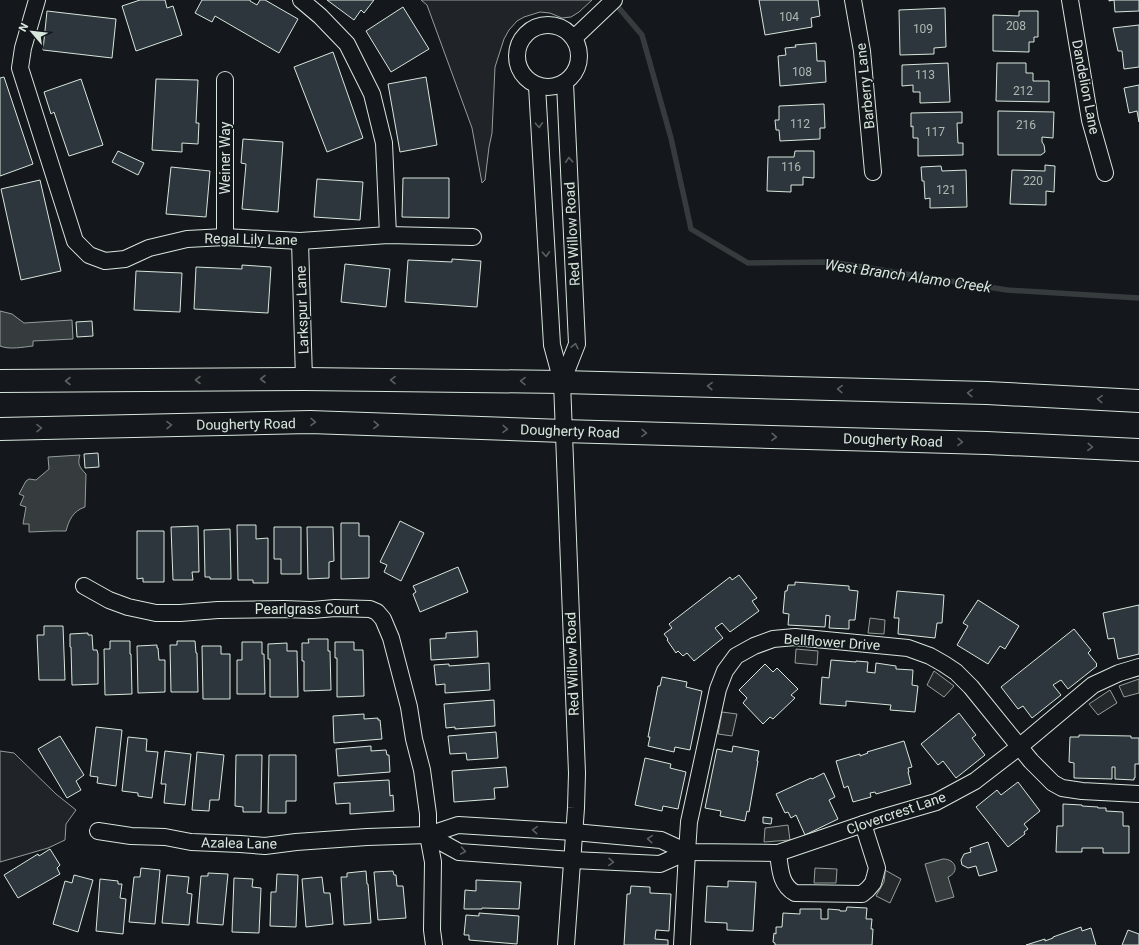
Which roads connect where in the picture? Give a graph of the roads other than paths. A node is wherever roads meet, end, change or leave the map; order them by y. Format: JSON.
{"nodes":[{"id":1,"x":37,"y":0,"type":"edge"},
{"id":2,"x":301,"y":0,"type":"edge"},
{"id":3,"x":614,"y":0,"type":"edge"},
{"id":4,"x":854,"y":0,"type":"edge"},
{"id":5,"x":1070,"y":0,"type":"edge"},
{"id":6,"x":574,"y":38,"type":"junction"},
{"id":7,"x":225,"y":80,"type":"dead end"},
{"id":8,"x":565,"y":83,"type":"junction"},
{"id":9,"x":537,"y":86,"type":"junction"},
{"id":10,"x":873,"y":172,"type":"dead end"},
{"id":11,"x":1105,"y":173,"type":"dead end"},
{"id":12,"x":388,"y":235,"type":"junction"},
{"id":13,"x":225,"y":236,"type":"junction"},
{"id":14,"x":473,"y":237,"type":"dead end"},
{"id":15,"x":300,"y":241,"type":"junction"},
{"id":16,"x":304,"y":379,"type":"junction"},
{"id":17,"x":0,"y":381,"type":"edge"},
{"id":18,"x":562,"y":382,"type":"junction"},
{"id":19,"x":1139,"y":402,"type":"edge"},
{"id":20,"x":0,"y":429,"type":"edge"},
{"id":21,"x":563,"y":431,"type":"junction"},
{"id":22,"x":1139,"y":450,"type":"edge"},
{"id":23,"x":84,"y":586,"type":"dead end"},
{"id":24,"x":1139,"y":666,"type":"edge"},
{"id":25,"x":1019,"y":747,"type":"junction"},
{"id":26,"x":1139,"y":794,"type":"edge"},
{"id":27,"x":863,"y":824,"type":"junction"},
{"id":28,"x":98,"y":831,"type":"dead end"},
{"id":29,"x":574,"y":832,"type":"junction"},
{"id":30,"x":428,"y":835,"type":"junction"},
{"id":31,"x":687,"y":852,"type":"junction"},
{"id":32,"x":778,"y":853,"type":"junction"},
{"id":33,"x":572,"y":860,"type":"junction"},
{"id":34,"x":434,"y":945,"type":"edge"},
{"id":35,"x":566,"y":945,"type":"edge"},
{"id":36,"x":682,"y":945,"type":"edge"}],
"edges":[{"from":1,"to":13,"type":"street","name":"Regal Lily Lane"},
{"from":2,"to":12,"type":"street"},
{"from":3,"to":6,"type":"street"},
{"from":4,"to":10,"type":"street","name":"Barberry Lane"},
{"from":5,"to":11,"type":"street","name":"Dandelion Lane"},
{"from":6,"to":8,"type":"street"},
{"from":6,"to":9,"type":"street"},
{"from":7,"to":13,"type":"street","name":"Weiner Way"},
{"from":8,"to":9,"type":"street"},
{"from":18,"to":8,"type":"street","name":"Red Willow Road","one_way":true},
{"from":9,"to":18,"type":"street","name":"Red Willow Road","one_way":true},
{"from":12,"to":14,"type":"street","name":"Regal Lily Lane"},
{"from":12,"to":15,"type":"street","name":"Regal Lily Lane"},
{"from":13,"to":15,"type":"street","name":"Regal Lily Lane"},
{"from":15,"to":16,"type":"street","name":"Larkspur Lane"},
{"from":16,"to":17,"type":"main road","one_way":true},
{"from":18,"to":16,"type":"main road","one_way":true},
{"from":19,"to":18,"type":"main road","one_way":true},
{"from":18,"to":21,"type":"street","name":"Red Willow Road"},
{"from":20,"to":21,"type":"main road","name":"Dougherty Road","one_way":true},
{"from":21,"to":22,"type":"main road","name":"Dougherty Road","one_way":true},
{"from":21,"to":29,"type":"street","name":"Red Willow Road"},
{"from":23,"to":30,"type":"street","name":"Pearlgrass Court"},
{"from":24,"to":25,"type":"street","name":"Clovercrest Lane"},
{"from":25,"to":26,"type":"street","name":"Bellflower Drive"},
{"from":25,"to":27,"type":"street","name":"Clovercrest Lane"},
{"from":25,"to":31,"type":"street","name":"Bellflower Drive"},
{"from":27,"to":32,"type":"street","name":"Clovercrest Lane"},
{"from":27,"to":32,"type":"street"},
{"from":28,"to":30,"type":"street","name":"Azalea Lane"},
{"from":29,"to":30,"type":"street","name":"Azalea Lane","one_way":true},
{"from":31,"to":29,"type":"street","name":"Clovercrest Lane","one_way":true},
{"from":29,"to":33,"type":"street","name":"Red Willow Road"},
{"from":30,"to":33,"type":"street","one_way":true},
{"from":30,"to":34,"type":"street"},
{"from":31,"to":32,"type":"street","name":"Clovercrest Lane"},
{"from":33,"to":31,"type":"street","name":"Clovercrest Lane","one_way":true},
{"from":31,"to":36,"type":"street","name":"Bellflower Drive"},
{"from":33,"to":35,"type":"street","name":"Red Willow Road"}]}
